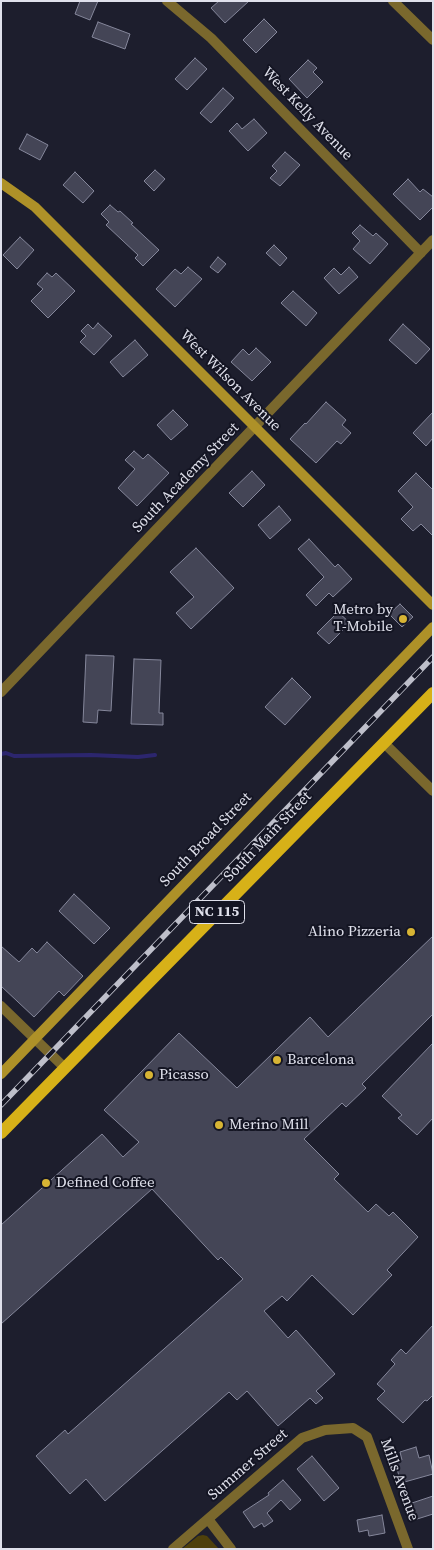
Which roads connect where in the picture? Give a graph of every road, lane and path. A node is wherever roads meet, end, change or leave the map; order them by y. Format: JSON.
{"nodes":[{"id":1,"x":168,"y":1,"type":"edge"},
{"id":2,"x":393,"y":1,"type":"edge"},
{"id":3,"x":433,"y":40,"type":"edge"},
{"id":4,"x":1,"y":183,"type":"edge"},
{"id":5,"x":433,"y":240,"type":"edge"},
{"id":6,"x":421,"y":253,"type":"junction"},
{"id":7,"x":254,"y":427,"type":"junction"},
{"id":8,"x":433,"y":605,"type":"edge"},
{"id":9,"x":433,"y":627,"type":"edge"},
{"id":10,"x":1,"y":692,"type":"edge"},
{"id":11,"x":433,"y":693,"type":"edge"},
{"id":12,"x":384,"y":743,"type":"junction"},
{"id":13,"x":433,"y":791,"type":"edge"},
{"id":14,"x":1,"y":1006,"type":"edge"},
{"id":15,"x":36,"y":1040,"type":"junction"},
{"id":16,"x":65,"y":1068,"type":"junction"},
{"id":17,"x":1,"y":1074,"type":"edge"},
{"id":18,"x":1,"y":1133,"type":"edge"},
{"id":19,"x":353,"y":1428,"type":"joint"},
{"id":20,"x":208,"y":1519,"type":"junction"},
{"id":21,"x":173,"y":1549,"type":"edge"},
{"id":22,"x":231,"y":1549,"type":"edge"},
{"id":23,"x":408,"y":1549,"type":"edge"}],
"edges":[{"from":1,"to":6,"type":"street","name":"West Kelly Avenue"},
{"from":2,"to":3,"type":"street"},
{"from":4,"to":7,"type":"street","name":"West Wilson Avenue"},
{"from":5,"to":6,"type":"street","name":"South Academy Street"},
{"from":6,"to":7,"type":"street","name":"South Academy Street"},
{"from":7,"to":8,"type":"street","name":"West Wilson Avenue"},
{"from":7,"to":10,"type":"street","name":"South Academy Street"},
{"from":9,"to":15,"type":"street","name":"South Broad Street"},
{"from":11,"to":12,"type":"main road","name":"South Main Street","number":"NC 115"},
{"from":12,"to":13,"type":"street"},
{"from":12,"to":16,"type":"main road","name":"South Main Street","number":"NC 115"},
{"from":14,"to":15,"type":"street"},
{"from":15,"to":16,"type":"street"},
{"from":15,"to":17,"type":"street","name":"South Broad Street"},
{"from":16,"to":18,"type":"main road","name":"South Main Street","number":"NC 115"},
{"from":19,"to":20,"type":"street","name":"Summer Street"},
{"from":19,"to":23,"type":"street","name":"Mills Avenue"},
{"from":20,"to":21,"type":"street","name":"Summer Street"},
{"from":20,"to":22,"type":"street"}]}
